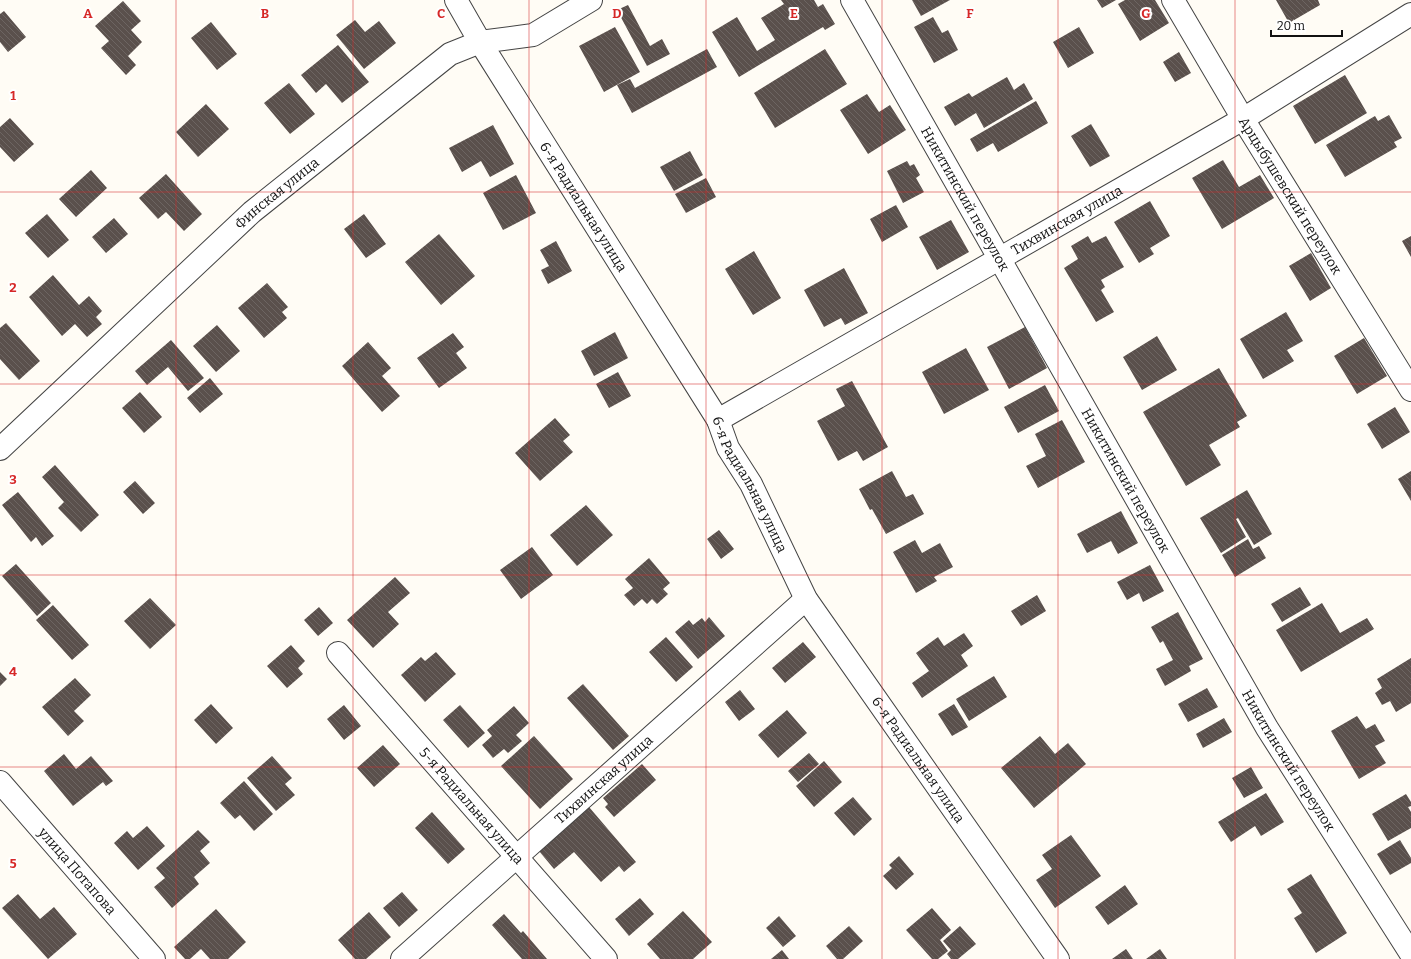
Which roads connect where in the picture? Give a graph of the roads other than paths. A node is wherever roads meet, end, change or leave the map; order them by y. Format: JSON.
{"nodes":[{"id":1,"x":456,"y":0,"type":"edge"},
{"id":2,"x":591,"y":0,"type":"edge"},
{"id":3,"x":852,"y":0,"type":"edge"},
{"id":4,"x":1173,"y":0,"type":"edge"},
{"id":5,"x":1411,"y":14,"type":"edge"},
{"id":6,"x":480,"y":42,"type":"junction"},
{"id":7,"x":1243,"y":119,"type":"junction"},
{"id":8,"x":998,"y":259,"type":"junction"},
{"id":9,"x":1411,"y":390,"type":"edge"},
{"id":10,"x":718,"y":420,"type":"junction"},
{"id":11,"x":0,"y":449,"type":"edge"},
{"id":12,"x":806,"y":599,"type":"junction"},
{"id":13,"x":338,"y":653,"type":"dead end"},
{"id":14,"x":0,"y":782,"type":"edge"},
{"id":15,"x":515,"y":857,"type":"junction"},
{"id":16,"x":1411,"y":954,"type":"edge"},
{"id":17,"x":154,"y":959,"type":"edge"},
{"id":18,"x":402,"y":959,"type":"edge"},
{"id":19,"x":606,"y":959,"type":"edge"},
{"id":20,"x":1058,"y":959,"type":"edge"}],
"edges":[{"from":1,"to":6,"type":"street","name":"6-я Радиальная улица"},
{"from":2,"to":6,"type":"street","name":"Финская улица"},
{"from":3,"to":8,"type":"street","name":"Никитинский переулок"},
{"from":4,"to":7,"type":"street","name":"Арцыбушевский переулок"},
{"from":5,"to":7,"type":"street","name":"Тихвинская улица"},
{"from":6,"to":10,"type":"street","name":"6-я Радиальная улица"},
{"from":6,"to":11,"type":"street","name":"Финская улица"},
{"from":7,"to":8,"type":"street","name":"Тихвинская улица"},
{"from":7,"to":9,"type":"street","name":"Арцыбушевский переулок"},
{"from":8,"to":10,"type":"street","name":"Тихвинская улица"},
{"from":8,"to":16,"type":"street","name":"Никитинский переулок"},
{"from":10,"to":12,"type":"street","name":"6-я Радиальная улица"},
{"from":12,"to":15,"type":"street","name":"Тихвинская улица"},
{"from":12,"to":20,"type":"street","name":"6-я Радиальная улица"},
{"from":13,"to":15,"type":"street","name":"5-я Радиальная улица"},
{"from":14,"to":17,"type":"street","name":"улица Потапова"},
{"from":15,"to":18,"type":"street","name":"Тихвинская улица"},
{"from":15,"to":19,"type":"street","name":"5-я Радиальная улица"}]}
